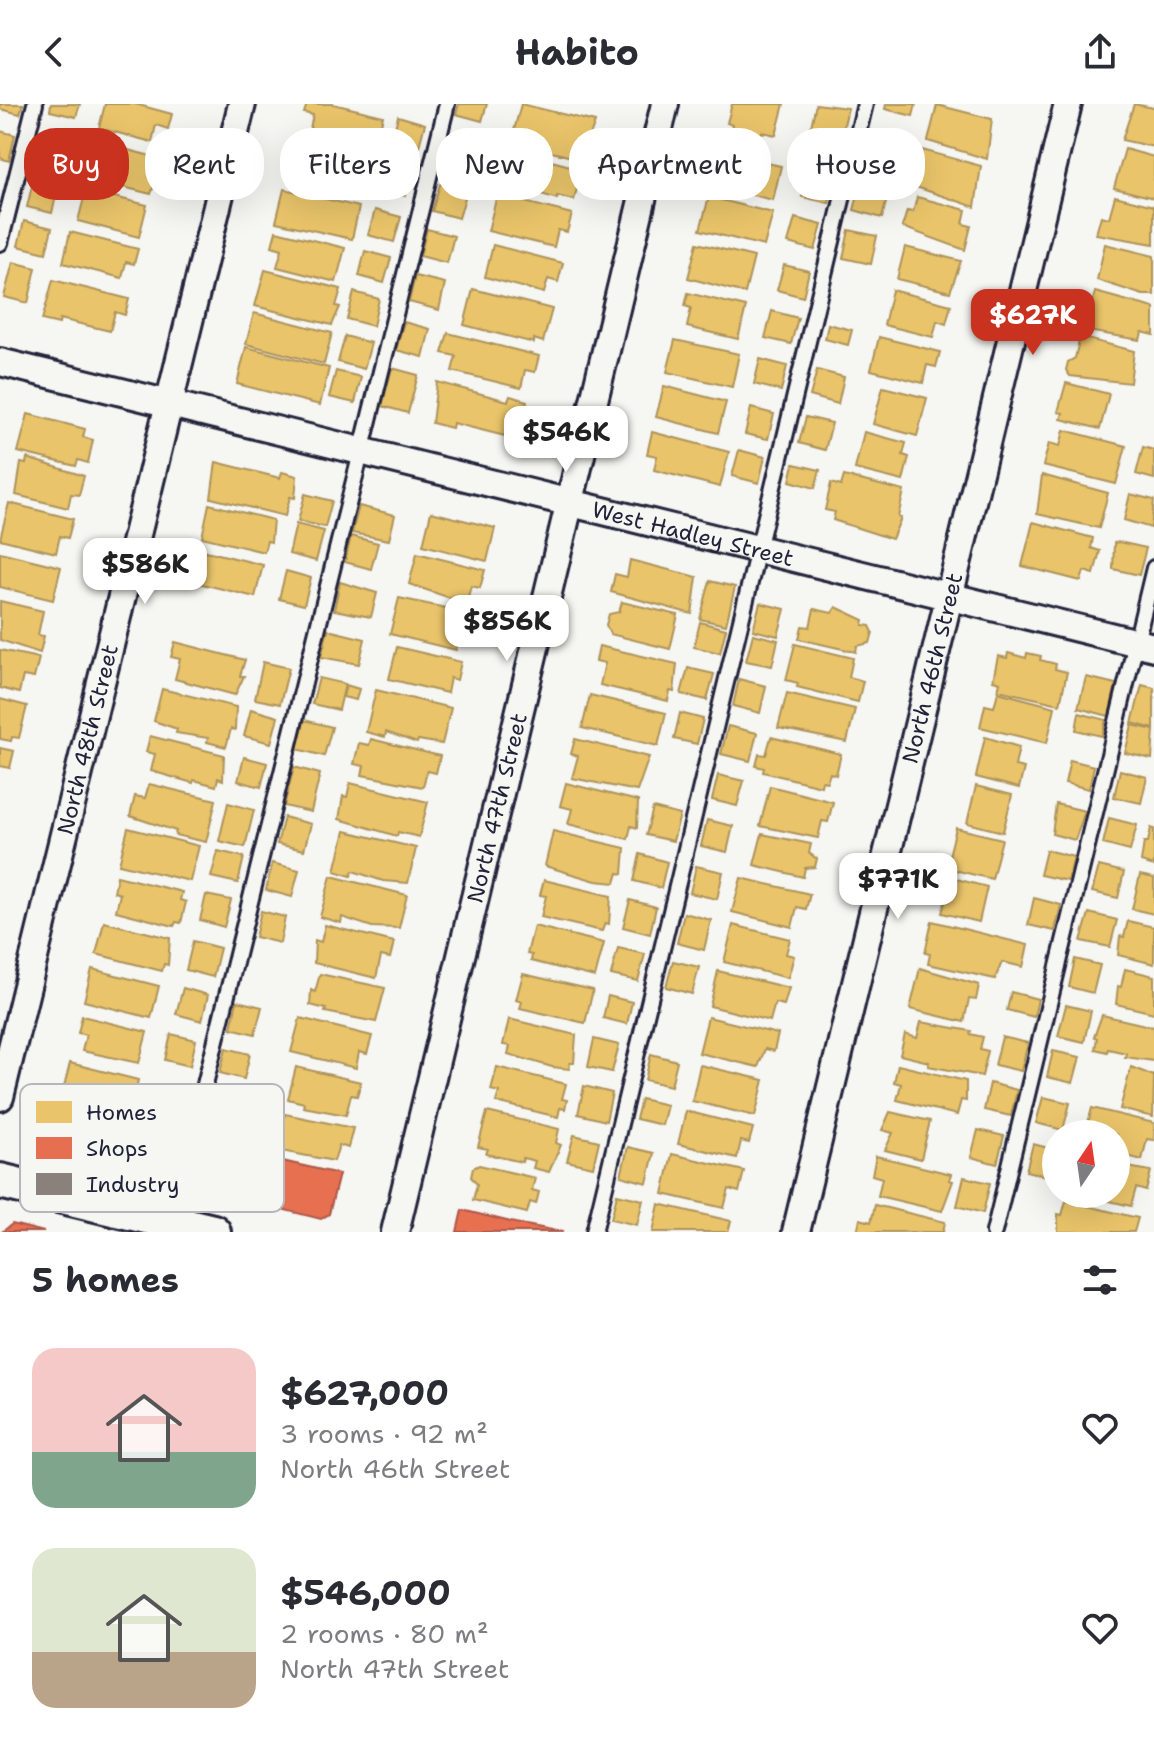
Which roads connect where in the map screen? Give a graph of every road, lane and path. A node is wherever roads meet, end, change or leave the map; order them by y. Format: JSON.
{"nodes":[{"id":1,"x":35,"y":104,"type":"edge"},
{"id":2,"x":242,"y":104,"type":"edge"},
{"id":3,"x":447,"y":104,"type":"edge"},
{"id":4,"x":665,"y":104,"type":"edge"},
{"id":5,"x":865,"y":104,"type":"edge"},
{"id":6,"x":1068,"y":104,"type":"edge"},
{"id":7,"x":0,"y":243,"type":"edge"},
{"id":8,"x":0,"y":362,"type":"edge"},
{"id":9,"x":169,"y":404,"type":"junction"},
{"id":10,"x":363,"y":451,"type":"junction"},
{"id":11,"x":571,"y":501,"type":"junction"},
{"id":12,"x":759,"y":552,"type":"junction"},
{"id":13,"x":1154,"y":568,"type":"edge"},
{"id":14,"x":951,"y":599,"type":"junction"},
{"id":15,"x":1145,"y":644,"type":"edge"},
{"id":16,"x":205,"y":1084,"type":"edge"},
{"id":17,"x":0,"y":1097,"type":"edge"},
{"id":18,"x":0,"y":1181,"type":"edge"},
{"id":19,"x":20,"y":1186,"type":"edge"},
{"id":20,"x":129,"y":1212,"type":"edge"},
{"id":21,"x":173,"y":1212,"type":"edge"},
{"id":22,"x":171,"y":1222,"type":"junction"},
{"id":23,"x":213,"y":1232,"type":"edge"},
{"id":24,"x":395,"y":1232,"type":"edge"},
{"id":25,"x":594,"y":1232,"type":"edge"},
{"id":26,"x":796,"y":1232,"type":"edge"},
{"id":27,"x":994,"y":1232,"type":"edge"}],
"edges":[{"from":1,"to":7,"type":"lane"},
{"from":2,"to":9,"type":"street","name":"North 48th Street"},
{"from":3,"to":10,"type":"lane"},
{"from":4,"to":11,"type":"street","name":"North 47th Street"},
{"from":5,"to":12,"type":"lane"},
{"from":6,"to":14,"type":"street","name":"North 46th Street"},
{"from":8,"to":9,"type":"street","name":"West Hadley Street"},
{"from":9,"to":10,"type":"street","name":"West Hadley Street"},
{"from":9,"to":17,"type":"street","name":"North 48th Street"},
{"from":10,"to":11,"type":"street","name":"West Hadley Street"},
{"from":10,"to":16,"type":"lane"},
{"from":11,"to":12,"type":"street","name":"West Hadley Street"},
{"from":11,"to":24,"type":"street","name":"North 47th Street"},
{"from":12,"to":14,"type":"street","name":"West Hadley Street"},
{"from":12,"to":25,"type":"lane"},
{"from":13,"to":15,"type":"lane"},
{"from":14,"to":15,"type":"street","name":"West Hadley Street"},
{"from":14,"to":26,"type":"street","name":"North 46th Street"},
{"from":15,"to":27,"type":"lane"},
{"from":18,"to":19,"type":"street"},
{"from":20,"to":22,"type":"street"},
{"from":21,"to":22,"type":"lane"},
{"from":22,"to":23,"type":"street"}]}
